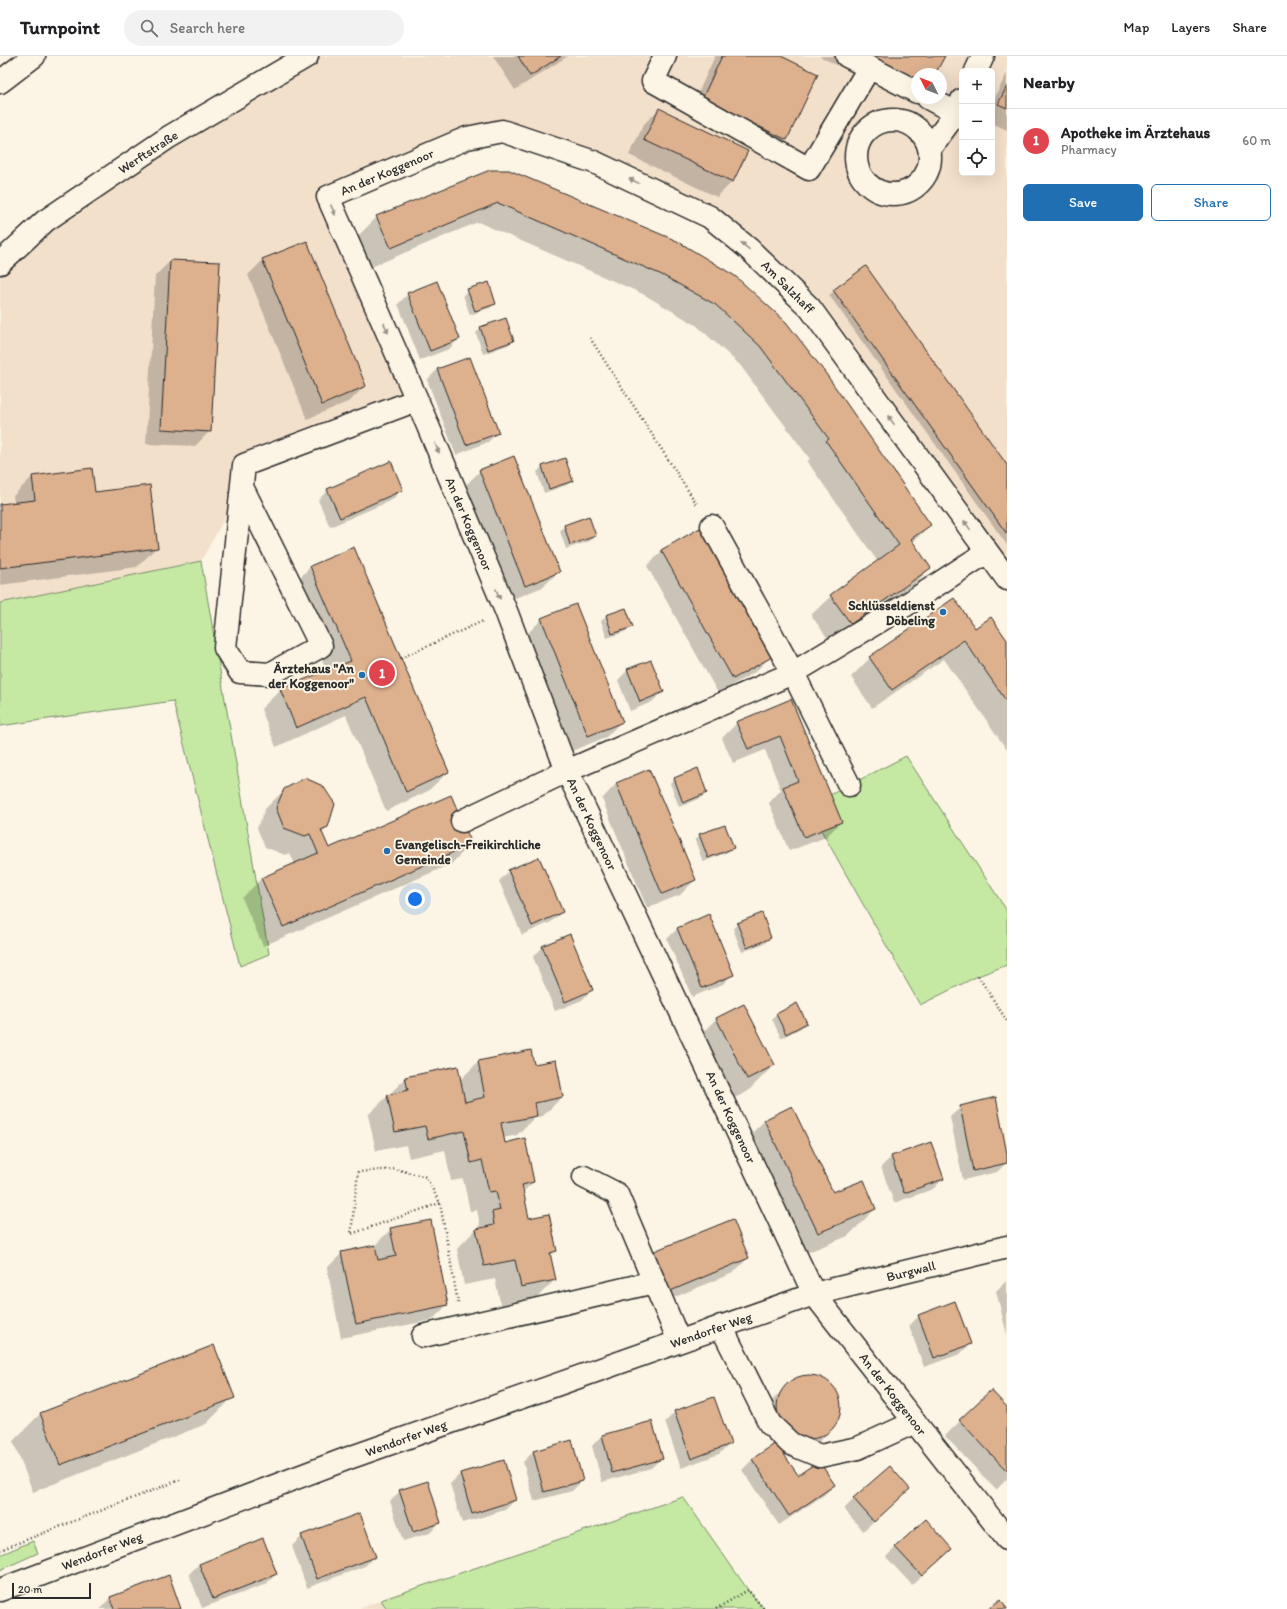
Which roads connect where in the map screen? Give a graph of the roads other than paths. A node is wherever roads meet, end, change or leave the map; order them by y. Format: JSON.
{"nodes":[{"id":1,"x":34,"y":56,"type":"edge"},
{"id":2,"x":307,"y":56,"type":"edge"},
{"id":3,"x":666,"y":56,"type":"edge"},
{"id":4,"x":847,"y":56,"type":"edge"},
{"id":5,"x":983,"y":56,"type":"edge"},
{"id":6,"x":869,"y":68,"type":"junction"},
{"id":7,"x":977,"y":68,"type":"edge"},
{"id":8,"x":0,"y":82,"type":"edge"},
{"id":9,"x":911,"y":89,"type":"edge"},
{"id":10,"x":947,"y":103,"type":"edge"},
{"id":11,"x":959,"y":106,"type":"edge"},
{"id":12,"x":467,"y":138,"type":"joint"},
{"id":13,"x":930,"y":148,"type":"dead end"},
{"id":14,"x":0,"y":263,"type":"edge"},
{"id":15,"x":417,"y":400,"type":"junction"},
{"id":16,"x":242,"y":487,"type":"junction"},
{"id":17,"x":712,"y":526,"type":"road end"},
{"id":18,"x":987,"y":552,"type":"junction"},
{"id":19,"x":1007,"y":579,"type":"edge"},
{"id":20,"x":793,"y":673,"type":"junction"},
{"id":21,"x":567,"y":771,"type":"junction"},
{"id":22,"x":849,"y":785,"type":"dead end"},
{"id":23,"x":462,"y":821,"type":"dead end"},
{"id":24,"x":584,"y":1177,"type":"dead end"},
{"id":25,"x":1007,"y":1247,"type":"edge"},
{"id":26,"x":654,"y":1282,"type":"junction"},
{"id":27,"x":814,"y":1294,"type":"junction"},
{"id":28,"x":721,"y":1326,"type":"junction"},
{"id":29,"x":423,"y":1336,"type":"dead end"},
{"id":30,"x":679,"y":1341,"type":"junction"},
{"id":31,"x":915,"y":1422,"type":"junction"},
{"id":32,"x":1007,"y":1539,"type":"edge"},
{"id":33,"x":0,"y":1590,"type":"edge"}],
"edges":[{"from":1,"to":8,"type":"street"},
{"from":2,"to":14,"type":"street","name":"Werftstraße"},
{"from":3,"to":6,"type":"street"},
{"from":4,"to":6,"type":"street"},
{"from":5,"to":7,"type":"street"},
{"from":6,"to":9,"type":"street"},
{"from":10,"to":11,"type":"street"},
{"from":11,"to":13,"type":"street"},
{"from":12,"to":15,"type":"street","name":"An der Koggenoor","one_way":true},
{"from":18,"to":12,"type":"street","name":"Am Salzhaff","one_way":true},
{"from":15,"to":16,"type":"street"},
{"from":15,"to":21,"type":"street","name":"An der Koggenoor","one_way":true},
{"from":16,"to":16,"type":"street"},
{"from":17,"to":20,"type":"street"},
{"from":18,"to":19,"type":"street","name":"Am Salzhaff"},
{"from":18,"to":20,"type":"street"},
{"from":20,"to":21,"type":"street"},
{"from":20,"to":22,"type":"street"},
{"from":21,"to":23,"type":"street"},
{"from":21,"to":27,"type":"street","name":"An der Koggenoor"},
{"from":24,"to":26,"type":"street"},
{"from":25,"to":27,"type":"street","name":"Burgwall"},
{"from":26,"to":29,"type":"street"},
{"from":26,"to":30,"type":"street"},
{"from":27,"to":28,"type":"street","name":"Wendorfer Weg"},
{"from":27,"to":31,"type":"street","name":"An der Koggenoor"},
{"from":28,"to":30,"type":"street","name":"Wendorfer Weg"},
{"from":28,"to":31,"type":"street"},
{"from":30,"to":33,"type":"street","name":"Wendorfer Weg"},
{"from":31,"to":32,"type":"street","name":"An der Koggenoor"}]}
